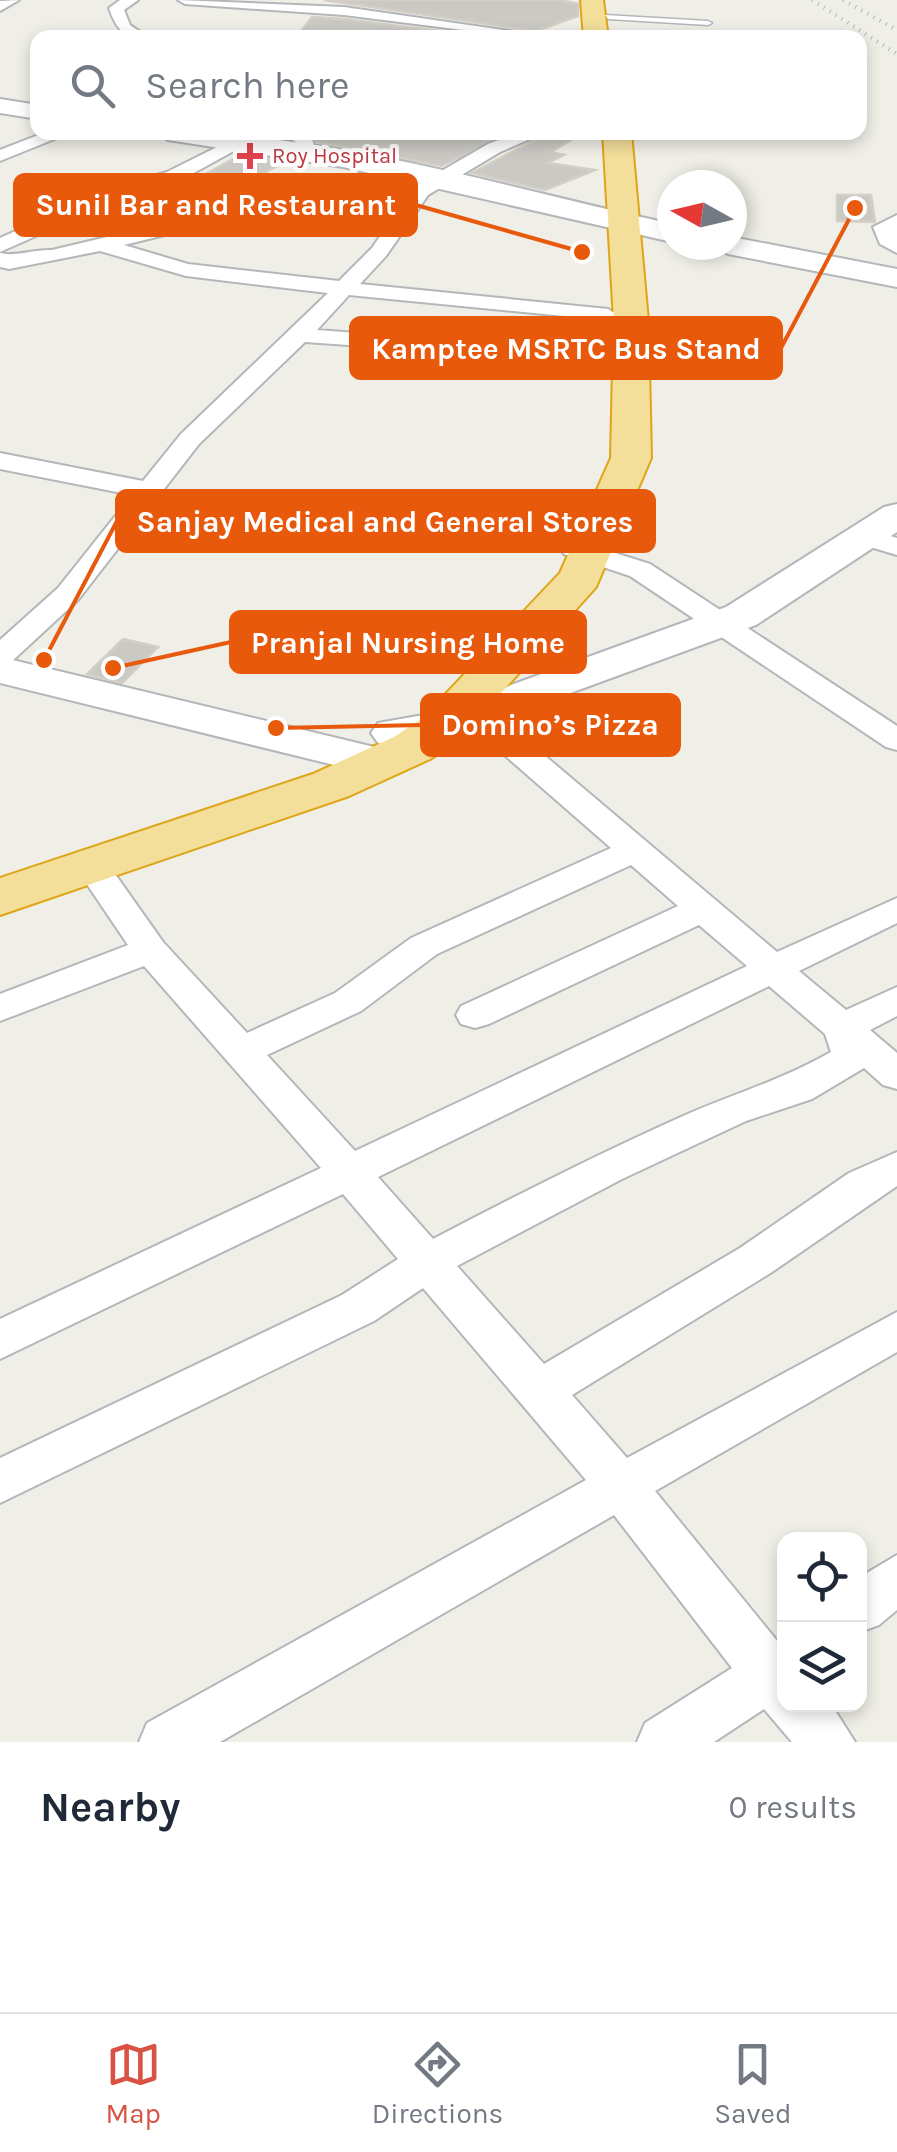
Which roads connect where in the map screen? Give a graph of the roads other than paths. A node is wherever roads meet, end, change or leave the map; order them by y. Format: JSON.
{"nodes":[{"id":1,"x":12,"y":0,"type":"edge"},
{"id":2,"x":131,"y":0,"type":"edge"},
{"id":3,"x":185,"y":0,"type":"edge"},
{"id":4,"x":314,"y":4,"type":"edge"},
{"id":5,"x":0,"y":7,"type":"edge"},
{"id":6,"x":602,"y":18,"type":"edge"},
{"id":7,"x":708,"y":22,"type":"dead end"},
{"id":8,"x":294,"y":26,"type":"dead end"},
{"id":9,"x":486,"y":28,"type":"junction"},
{"id":10,"x":128,"y":30,"type":"edge"},
{"id":11,"x":483,"y":30,"type":"edge"},
{"id":12,"x":499,"y":30,"type":"edge"},
{"id":13,"x":0,"y":106,"type":"edge"},
{"id":14,"x":30,"y":111,"type":"edge"},
{"id":15,"x":43,"y":140,"type":"edge"},
{"id":16,"x":217,"y":140,"type":"edge"},
{"id":17,"x":306,"y":140,"type":"edge"},
{"id":18,"x":516,"y":140,"type":"edge"},
{"id":19,"x":603,"y":140,"type":"edge"},
{"id":20,"x":616,"y":140,"type":"edge"},
{"id":21,"x":235,"y":143,"type":"junction"},
{"id":22,"x":0,"y":156,"type":"edge"},
{"id":23,"x":436,"y":180,"type":"junction"},
{"id":24,"x":610,"y":219,"type":"junction"},
{"id":25,"x":897,"y":221,"type":"edge"},
{"id":26,"x":170,"y":228,"type":"dead end"},
{"id":27,"x":657,"y":229,"type":"edge"},
{"id":28,"x":101,"y":245,"type":"junction"},
{"id":29,"x":0,"y":246,"type":"edge"},
{"id":30,"x":897,"y":246,"type":"edge"},
{"id":31,"x":747,"y":249,"type":"edge"},
{"id":32,"x":0,"y":260,"type":"edge"},
{"id":33,"x":897,"y":278,"type":"edge"},
{"id":34,"x":0,"y":283,"type":"edge"},
{"id":35,"x":343,"y":289,"type":"junction"},
{"id":36,"x":616,"y":320,"type":"junction"},
{"id":37,"x":299,"y":335,"type":"junction"},
{"id":38,"x":0,"y":462,"type":"edge"},
{"id":39,"x":152,"y":491,"type":"junction"},
{"id":40,"x":887,"y":533,"type":"edge"},
{"id":41,"x":583,"y":549,"type":"junction"},
{"id":42,"x":722,"y":622,"type":"junction"},
{"id":43,"x":0,"y":656,"type":"edge"},
{"id":44,"x":0,"y":670,"type":"edge"},
{"id":45,"x":0,"y":688,"type":"edge"},
{"id":46,"x":897,"y":740,"type":"edge"},
{"id":47,"x":390,"y":748,"type":"junction"},
{"id":48,"x":634,"y":850,"type":"junction"},
{"id":49,"x":91,"y":865,"type":"junction"},
{"id":50,"x":0,"y":880,"type":"edge"},
{"id":51,"x":0,"y":897,"type":"edge"},
{"id":52,"x":704,"y":909,"type":"junction"},
{"id":53,"x":897,"y":909,"type":"edge"},
{"id":54,"x":150,"y":950,"type":"junction"},
{"id":55,"x":772,"y":968,"type":"junction"},
{"id":56,"x":897,"y":1000,"type":"edge"},
{"id":57,"x":0,"y":1008,"type":"edge"},
{"id":58,"x":476,"y":1016,"type":"dead end"},
{"id":59,"x":842,"y":1028,"type":"junction"},
{"id":60,"x":240,"y":1052,"type":"junction"},
{"id":61,"x":897,"y":1075,"type":"edge"},
{"id":62,"x":897,"y":1168,"type":"edge"},
{"id":63,"x":349,"y":1172,"type":"junction"},
{"id":64,"x":427,"y":1262,"type":"junction"},
{"id":65,"x":897,"y":1330,"type":"edge"},
{"id":66,"x":0,"y":1340,"type":"edge"},
{"id":67,"x":538,"y":1392,"type":"junction"},
{"id":68,"x":0,"y":1482,"type":"edge"},
{"id":69,"x":621,"y":1486,"type":"junction"},
{"id":70,"x":897,"y":1580,"type":"edge"},
{"id":71,"x":867,"y":1603,"type":"edge"},
{"id":72,"x":777,"y":1675,"type":"edge"},
{"id":73,"x":777,"y":1687,"type":"edge"},
{"id":74,"x":805,"y":1712,"type":"edge"},
{"id":75,"x":167,"y":1742,"type":"edge"},
{"id":76,"x":665,"y":1742,"type":"edge"},
{"id":77,"x":827,"y":1742,"type":"edge"}],
"edges":[{"from":1,"to":5,"type":"street"},
{"from":2,"to":10,"type":"street"},
{"from":3,"to":4,"type":"street"},
{"from":4,"to":8,"type":"street"},
{"from":4,"to":9,"type":"street"},
{"from":6,"to":7,"type":"lane"},
{"from":9,"to":11,"type":"street"},
{"from":9,"to":12,"type":"street"},
{"from":13,"to":14,"type":"street"},
{"from":15,"to":22,"type":"street"},
{"from":16,"to":21,"type":"street"},
{"from":17,"to":21,"type":"street"},
{"from":17,"to":23,"type":"street"},
{"from":18,"to":23,"type":"street"},
{"from":19,"to":24,"type":"highway"},
{"from":20,"to":24,"type":"highway"},
{"from":21,"to":29,"type":"street"},
{"from":23,"to":24,"type":"street"},
{"from":23,"to":35,"type":"street"},
{"from":24,"to":27,"type":"street"},
{"from":24,"to":36,"type":"highway"},
{"from":25,"to":30,"type":"street"},
{"from":26,"to":28,"type":"street"},
{"from":28,"to":32,"type":"street"},
{"from":28,"to":34,"type":"street"},
{"from":28,"to":35,"type":"street"},
{"from":31,"to":33,"type":"street"},
{"from":35,"to":36,"type":"street"},
{"from":35,"to":37,"type":"street"},
{"from":36,"to":37,"type":"street"},
{"from":36,"to":41,"type":"highway"},
{"from":37,"to":39,"type":"street"},
{"from":38,"to":39,"type":"street"},
{"from":39,"to":43,"type":"street"},
{"from":40,"to":42,"type":"street"},
{"from":41,"to":42,"type":"street"},
{"from":41,"to":47,"type":"highway"},
{"from":42,"to":46,"type":"street"},
{"from":42,"to":47,"type":"street"},
{"from":44,"to":47,"type":"street"},
{"from":45,"to":47,"type":"street"},
{"from":47,"to":48,"type":"street"},
{"from":47,"to":49,"type":"highway"},
{"from":47,"to":50,"type":"highway"},
{"from":48,"to":52,"type":"street"},
{"from":48,"to":60,"type":"street"},
{"from":49,"to":51,"type":"highway"},
{"from":49,"to":54,"type":"street"},
{"from":52,"to":55,"type":"street"},
{"from":52,"to":58,"type":"street"},
{"from":53,"to":55,"type":"street"},
{"from":54,"to":57,"type":"street"},
{"from":54,"to":60,"type":"street"},
{"from":55,"to":59,"type":"street"},
{"from":55,"to":63,"type":"street"},
{"from":56,"to":59,"type":"street"},
{"from":59,"to":61,"type":"street"},
{"from":59,"to":64,"type":"street"},
{"from":60,"to":63,"type":"street"},
{"from":62,"to":67,"type":"street"},
{"from":63,"to":64,"type":"street"},
{"from":63,"to":66,"type":"street"},
{"from":64,"to":67,"type":"street"},
{"from":64,"to":68,"type":"street"},
{"from":65,"to":69,"type":"street"},
{"from":67,"to":69,"type":"street"},
{"from":69,"to":72,"type":"street"},
{"from":69,"to":75,"type":"street"},
{"from":70,"to":71,"type":"street"},
{"from":73,"to":76,"type":"street"},
{"from":74,"to":77,"type":"street"}]}
